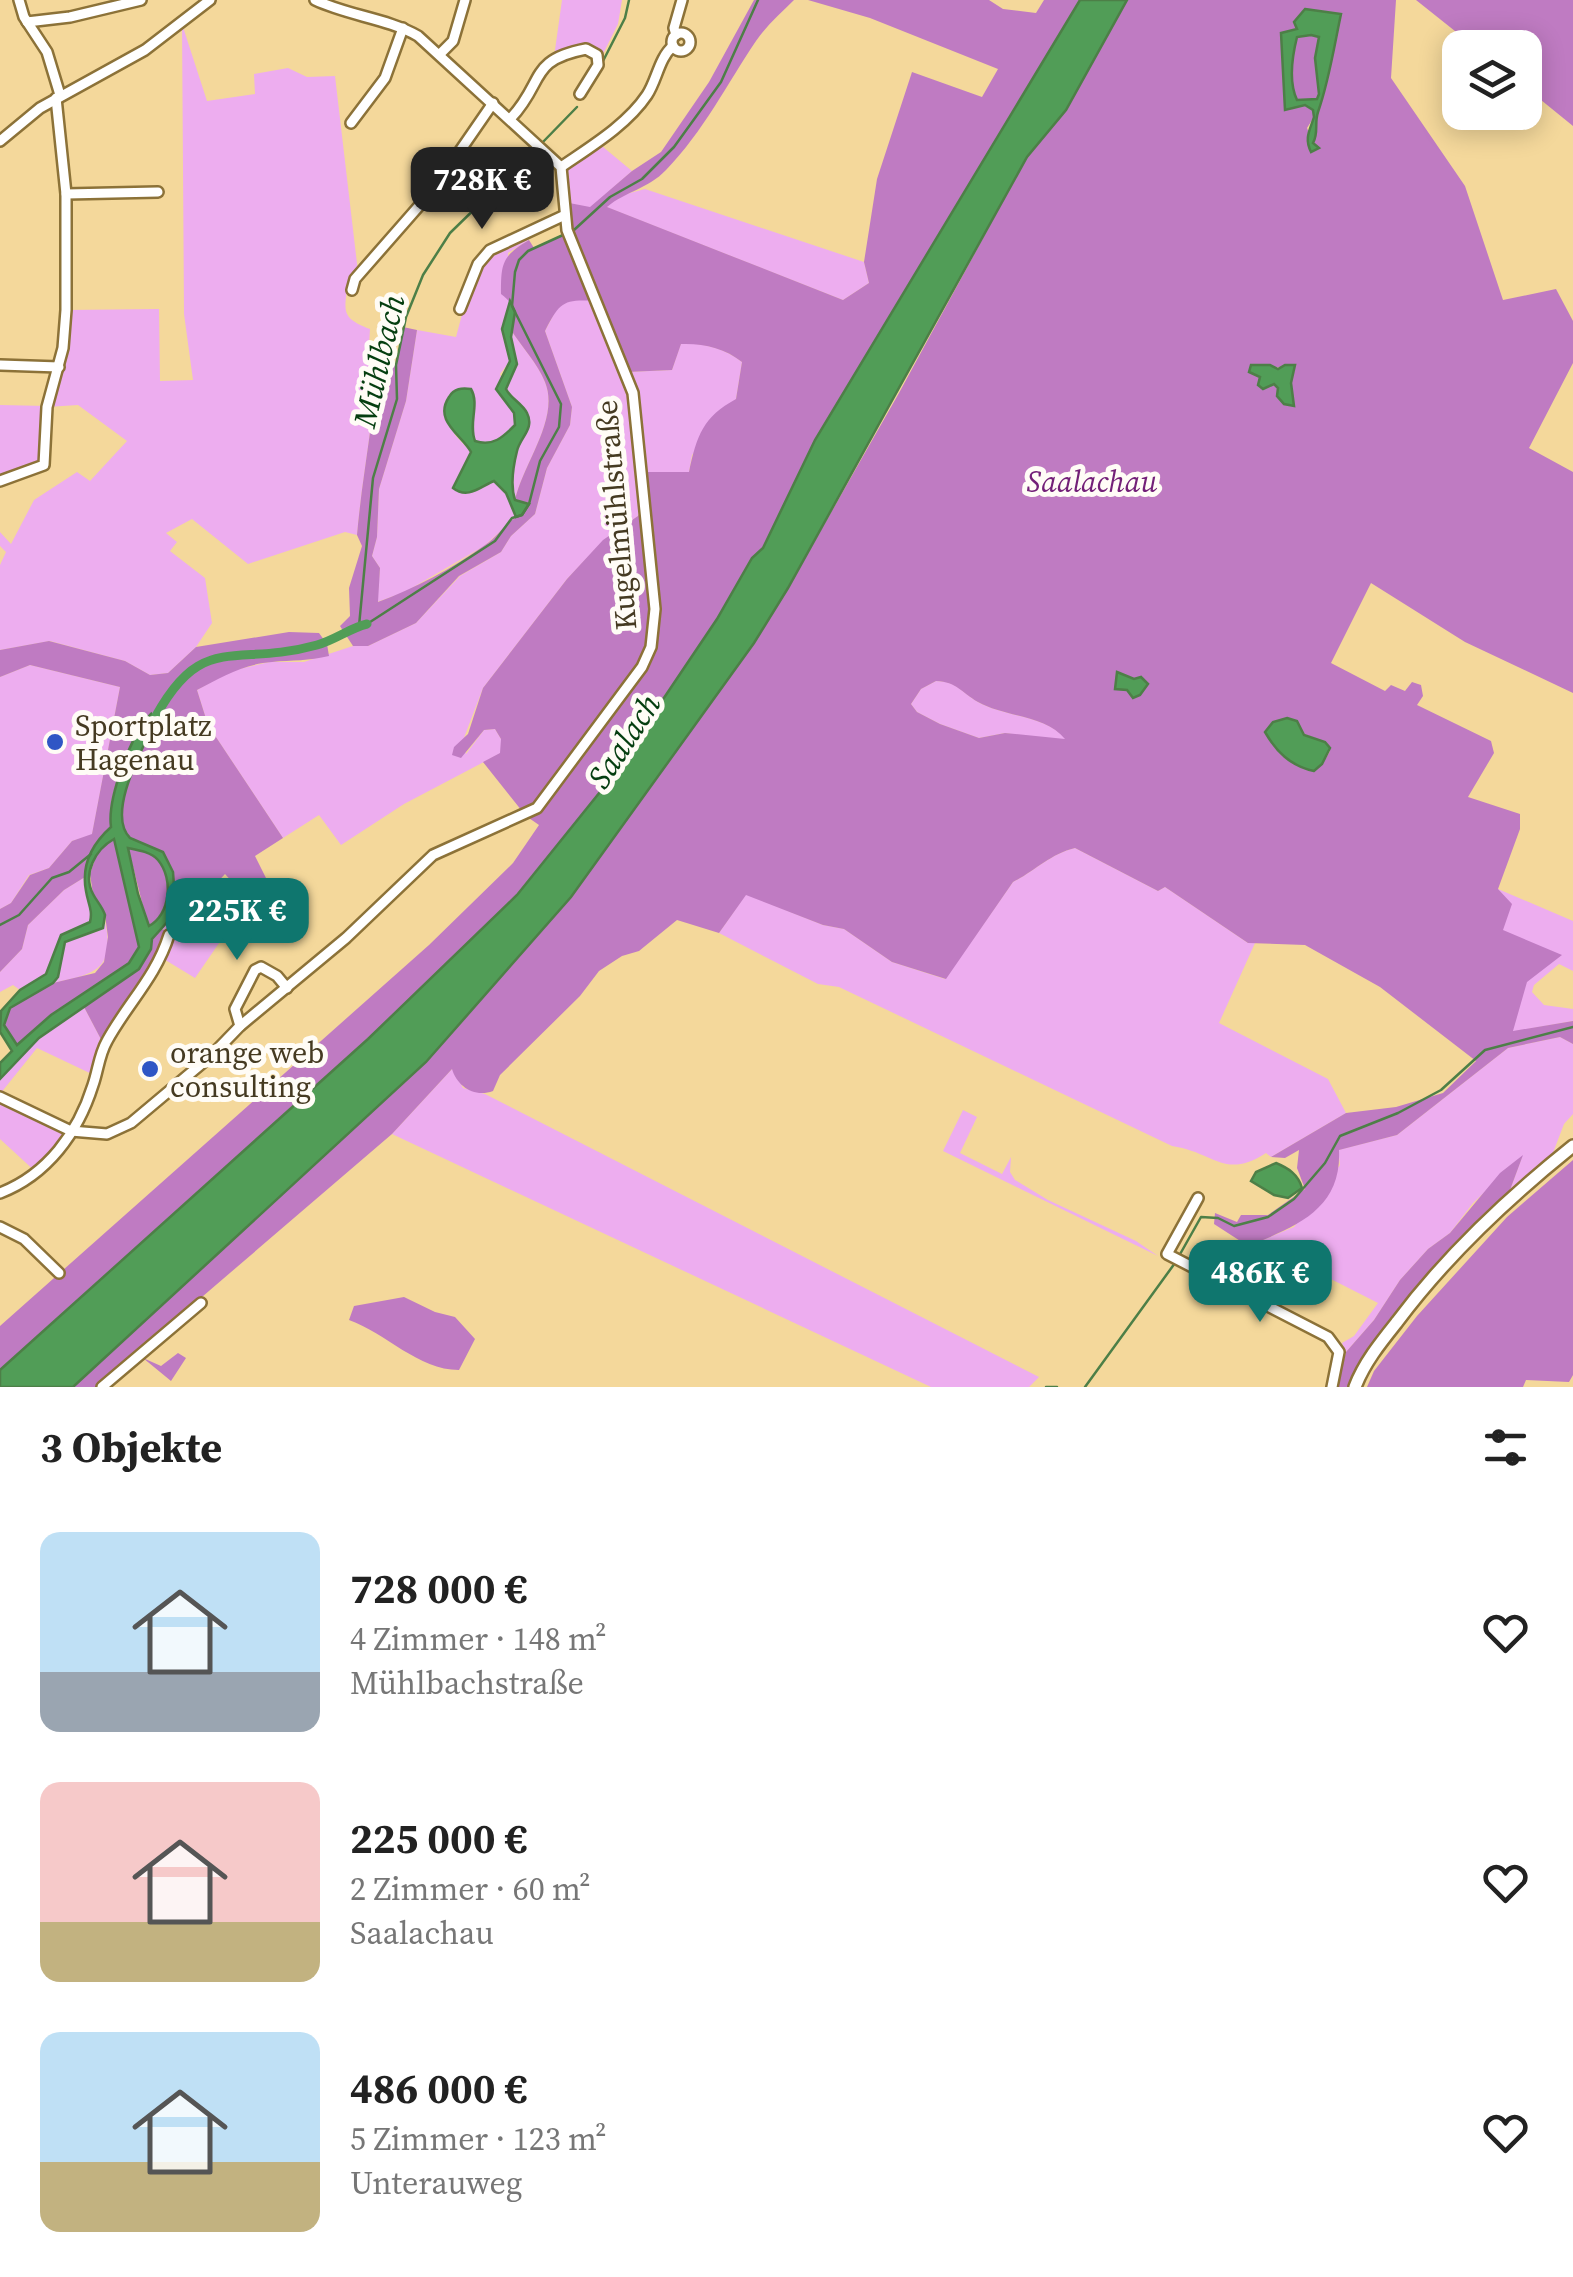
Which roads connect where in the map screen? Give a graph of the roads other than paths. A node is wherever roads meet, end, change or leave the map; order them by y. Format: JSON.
{"nodes":[{"id":1,"x":19,"y":0,"type":"edge"},
{"id":2,"x":140,"y":0,"type":"edge"},
{"id":3,"x":210,"y":0,"type":"edge"},
{"id":4,"x":316,"y":0,"type":"edge"},
{"id":5,"x":465,"y":0,"type":"edge"},
{"id":6,"x":682,"y":0,"type":"edge"},
{"id":7,"x":26,"y":22,"type":"junction"},
{"id":8,"x":404,"y":28,"type":"junction"},
{"id":9,"x":676,"y":35,"type":"junction"},
{"id":10,"x":673,"y":46,"type":"junction"},
{"id":11,"x":440,"y":54,"type":"junction"},
{"id":12,"x":580,"y":94,"type":"dead end"},
{"id":13,"x":58,"y":96,"type":"junction"},
{"id":14,"x":493,"y":103,"type":"junction"},
{"id":15,"x":512,"y":118,"type":"junction"},
{"id":16,"x":350,"y":123,"type":"dead end"},
{"id":17,"x":0,"y":141,"type":"edge"},
{"id":18,"x":562,"y":167,"type":"junction"},
{"id":19,"x":158,"y":192,"type":"dead end"},
{"id":20,"x":66,"y":194,"type":"junction"},
{"id":21,"x":565,"y":215,"type":"junction"},
{"id":22,"x":352,"y":290,"type":"dead end"},
{"id":23,"x":460,"y":309,"type":"dead end"},
{"id":24,"x":0,"y":365,"type":"edge"},
{"id":25,"x":59,"y":367,"type":"junction"},
{"id":26,"x":0,"y":482,"type":"edge"},
{"id":27,"x":170,"y":935,"type":"dead end"},
{"id":28,"x":287,"y":988,"type":"junction"},
{"id":29,"x":240,"y":1026,"type":"junction"},
{"id":30,"x":0,"y":1097,"type":"edge"},
{"id":31,"x":71,"y":1132,"type":"junction"},
{"id":32,"x":1573,"y":1146,"type":"edge"},
{"id":33,"x":0,"y":1192,"type":"edge"},
{"id":34,"x":1198,"y":1198,"type":"dead end"},
{"id":35,"x":0,"y":1227,"type":"edge"},
{"id":36,"x":59,"y":1273,"type":"dead end"},
{"id":37,"x":202,"y":1303,"type":"dead end"},
{"id":38,"x":102,"y":1387,"type":"edge"},
{"id":39,"x":1332,"y":1387,"type":"edge"},
{"id":40,"x":1354,"y":1387,"type":"edge"}],
"edges":[{"from":1,"to":7,"type":"street"},
{"from":2,"to":7,"type":"street"},
{"from":3,"to":13,"type":"street"},
{"from":4,"to":8,"type":"street"},
{"from":5,"to":11,"type":"street"},
{"from":6,"to":9,"type":"street"},
{"from":7,"to":13,"type":"street"},
{"from":8,"to":11,"type":"street"},
{"from":8,"to":16,"type":"street"},
{"from":9,"to":10,"type":"street"},
{"from":9,"to":10,"type":"street"},
{"from":10,"to":18,"type":"street"},
{"from":11,"to":14,"type":"street"},
{"from":12,"to":15,"type":"street"},
{"from":13,"to":17,"type":"street"},
{"from":13,"to":20,"type":"street"},
{"from":14,"to":15,"type":"street"},
{"from":14,"to":22,"type":"street"},
{"from":15,"to":18,"type":"street"},
{"from":18,"to":21,"type":"street","name":"Kugelmühlstraße"},
{"from":19,"to":20,"type":"street"},
{"from":20,"to":25,"type":"street"},
{"from":21,"to":23,"type":"street"},
{"from":21,"to":28,"type":"street","name":"Kugelmühlstraße"},
{"from":24,"to":25,"type":"street"},
{"from":25,"to":26,"type":"street"},
{"from":27,"to":31,"type":"street"},
{"from":28,"to":29,"type":"street"},
{"from":28,"to":29,"type":"street"},
{"from":29,"to":31,"type":"street"},
{"from":30,"to":31,"type":"street"},
{"from":31,"to":33,"type":"street"},
{"from":32,"to":40,"type":"street"},
{"from":34,"to":39,"type":"street"},
{"from":35,"to":36,"type":"street"},
{"from":37,"to":38,"type":"street"}]}
